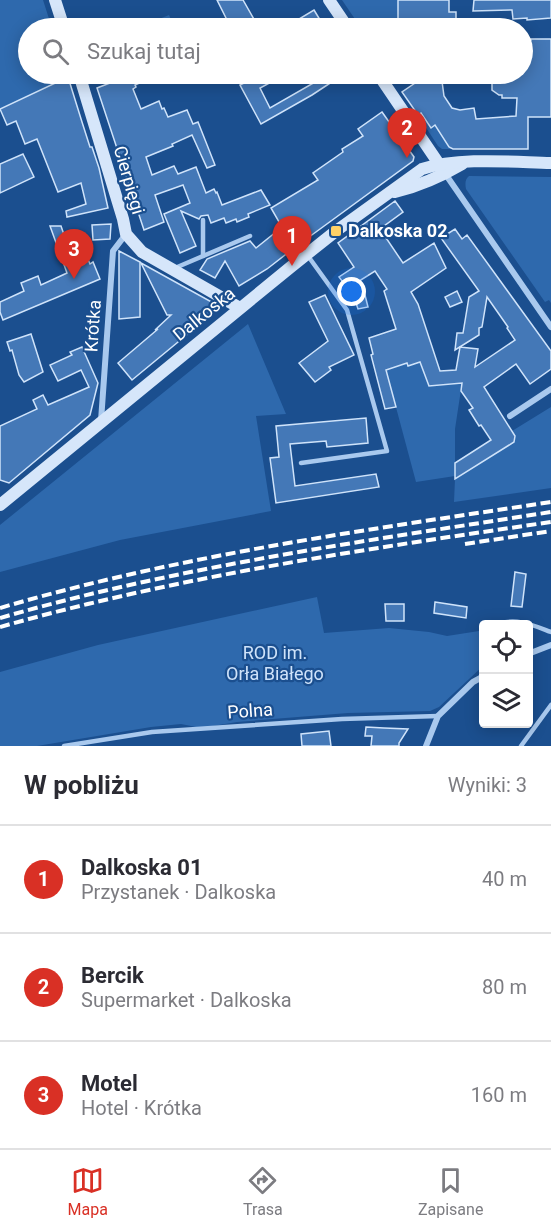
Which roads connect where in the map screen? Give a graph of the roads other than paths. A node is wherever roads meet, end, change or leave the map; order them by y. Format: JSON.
{"nodes":[{"id":1,"x":56,"y":0,"type":"edge"},
{"id":2,"x":329,"y":0,"type":"edge"},
{"id":3,"x":61,"y":18,"type":"edge"},
{"id":4,"x":341,"y":18,"type":"edge"},
{"id":5,"x":82,"y":84,"type":"edge"},
{"id":6,"x":385,"y":84,"type":"edge"},
{"id":7,"x":551,"y":163,"type":"edge"},
{"id":8,"x":442,"y":169,"type":"junction"},
{"id":9,"x":203,"y":220,"type":"dead end"},
{"id":10,"x":126,"y":234,"type":"junction"},
{"id":11,"x":250,"y":236,"type":"dead end"},
{"id":12,"x":306,"y":254,"type":"junction"},
{"id":13,"x":202,"y":256,"type":"junction"},
{"id":14,"x":172,"y":269,"type":"junction"},
{"id":15,"x":240,"y":308,"type":"junction"},
{"id":16,"x":551,"y":327,"type":"edge"},
{"id":17,"x":551,"y":389,"type":"edge"},
{"id":18,"x":510,"y":416,"type":"dead end"},
{"id":19,"x":100,"y":423,"type":"junction"},
{"id":20,"x":301,"y":463,"type":"dead end"},
{"id":21,"x":0,"y":505,"type":"edge"},
{"id":22,"x":533,"y":624,"type":"edge"},
{"id":23,"x":551,"y":632,"type":"edge"},
{"id":24,"x":551,"y":645,"type":"edge"},
{"id":25,"x":533,"y":652,"type":"edge"},
{"id":26,"x":479,"y":678,"type":"edge"},
{"id":27,"x":551,"y":705,"type":"edge"},
{"id":28,"x":438,"y":716,"type":"junction"},
{"id":29,"x":64,"y":746,"type":"edge"},
{"id":30,"x":426,"y":746,"type":"edge"},
{"id":31,"x":521,"y":746,"type":"edge"}],
"edges":[{"from":1,"to":3,"type":"street"},
{"from":2,"to":4,"type":"street"},
{"from":5,"to":10,"type":"street","name":"Cierpięgi"},
{"from":6,"to":8,"type":"street"},
{"from":7,"to":8,"type":"street","name":"Dalkoska"},
{"from":8,"to":12,"type":"street","name":"Dalkoska"},
{"from":8,"to":16,"type":"street"},
{"from":9,"to":13,"type":"lane"},
{"from":10,"to":14,"type":"street","name":"Cierpięgi"},
{"from":10,"to":19,"type":"street","name":"Krótka"},
{"from":11,"to":13,"type":"lane"},
{"from":12,"to":15,"type":"street","name":"Dalkoska"},
{"from":12,"to":20,"type":"lane"},
{"from":13,"to":14,"type":"lane"},
{"from":14,"to":15,"type":"street","name":"Cierpięgi"},
{"from":15,"to":19,"type":"street","name":"Dalkoska"},
{"from":17,"to":18,"type":"street"},
{"from":19,"to":21,"type":"street","name":"Dalkoska"},
{"from":22,"to":23,"type":"lane"},
{"from":24,"to":25,"type":"street"},
{"from":26,"to":28,"type":"street"},
{"from":27,"to":31,"type":"lane"},
{"from":28,"to":29,"type":"lane","name":"Polna"},
{"from":28,"to":30,"type":"street"}]}
